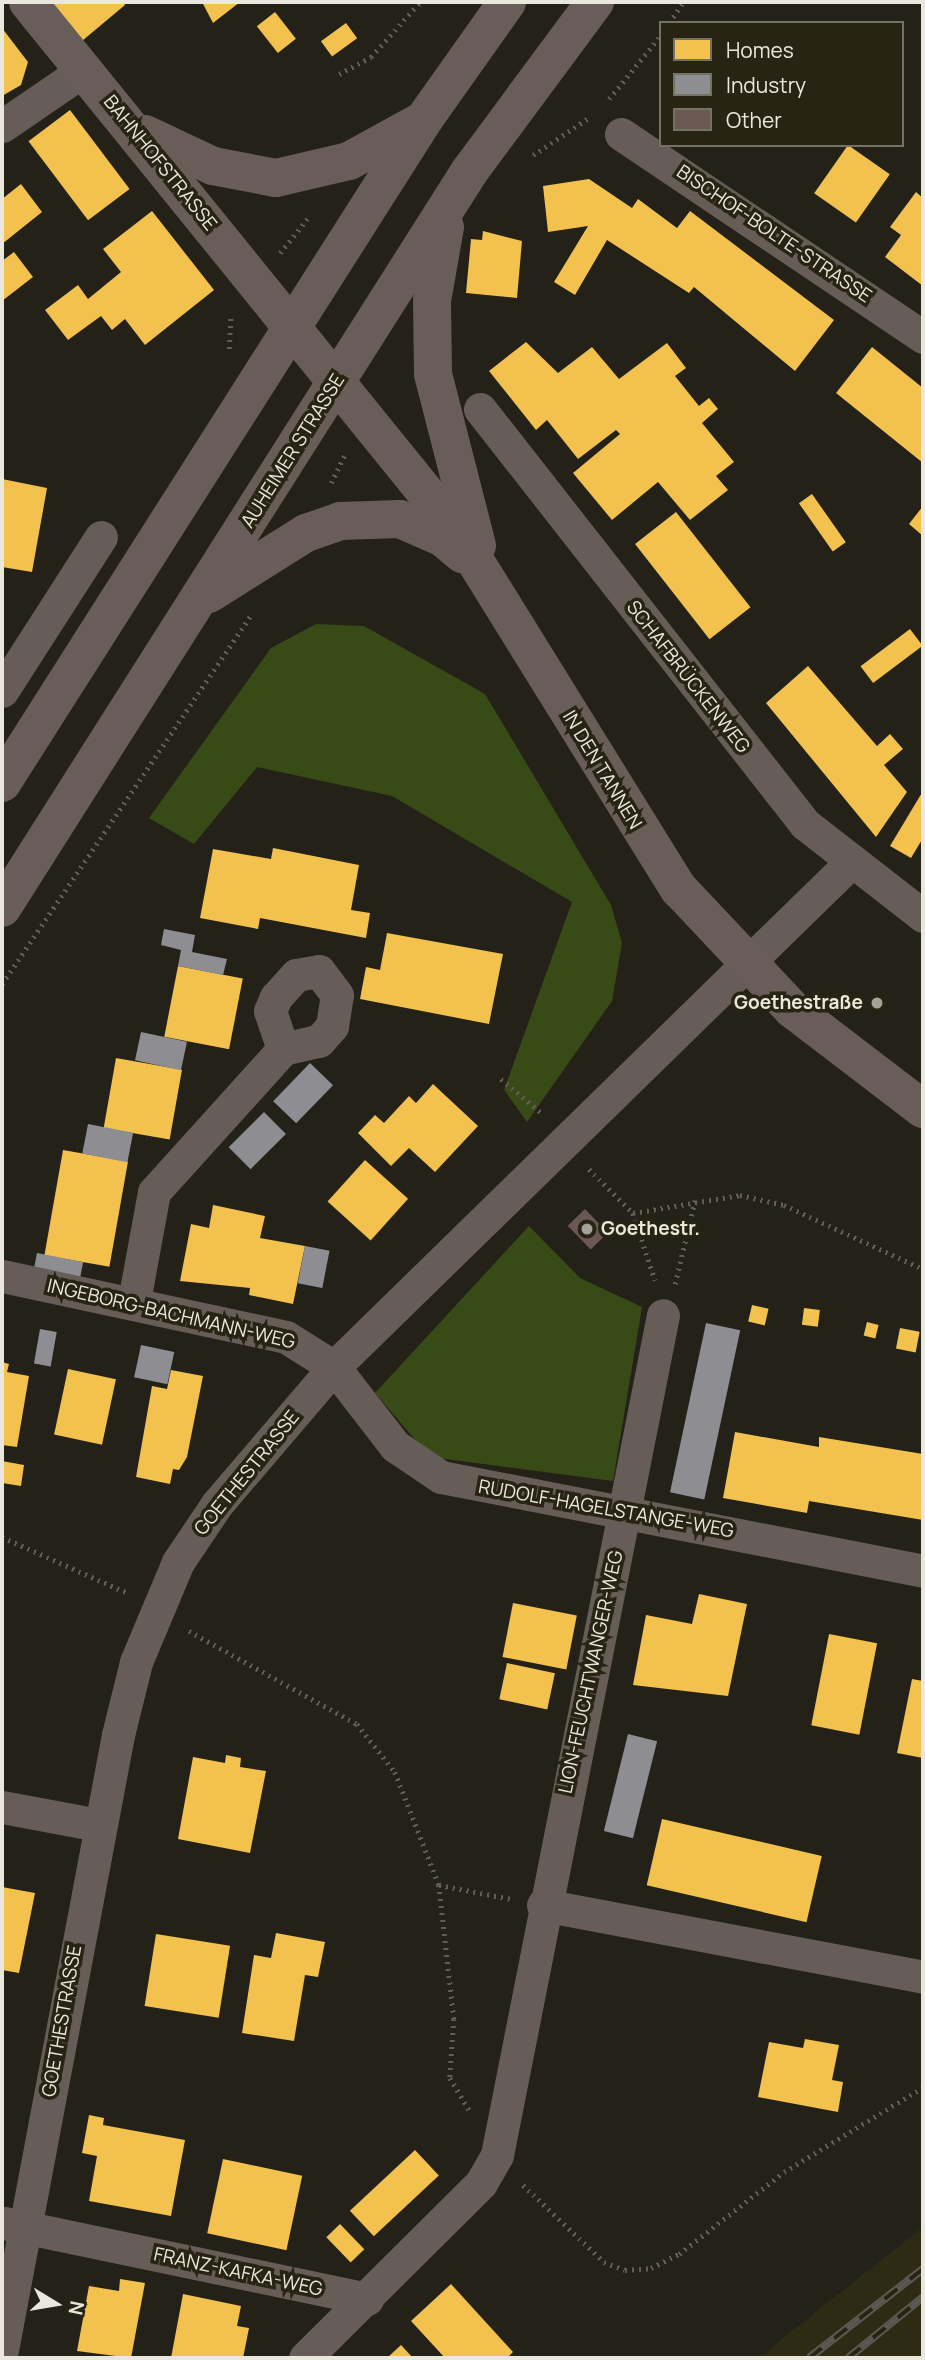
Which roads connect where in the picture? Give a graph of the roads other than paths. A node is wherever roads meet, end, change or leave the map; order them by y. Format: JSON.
{"nodes":[{"id":1,"x":28,"y":2,"type":"edge"},
{"id":2,"x":507,"y":2,"type":"edge"},
{"id":3,"x":595,"y":2,"type":"edge"},
{"id":4,"x":84,"y":70,"type":"junction"},
{"id":5,"x":425,"y":118,"type":"junction"},
{"id":6,"x":128,"y":122,"type":"junction"},
{"id":7,"x":2,"y":126,"type":"edge"},
{"id":8,"x":621,"y":134,"type":"dead end"},
{"id":9,"x":469,"y":172,"type":"junction"},
{"id":10,"x":293,"y":324,"type":"junction"},
{"id":11,"x":923,"y":337,"type":"edge"},
{"id":12,"x":336,"y":381,"type":"junction"},
{"id":13,"x":480,"y":409,"type":"dead end"},
{"id":14,"x":101,"y":537,"type":"dead end"},
{"id":15,"x":488,"y":580,"type":"junction"},
{"id":16,"x":202,"y":598,"type":"junction"},
{"id":17,"x":2,"y":691,"type":"edge"},
{"id":18,"x":2,"y":783,"type":"edge"},
{"id":19,"x":849,"y":864,"type":"junction"},
{"id":20,"x":2,"y":908,"type":"edge"},
{"id":21,"x":923,"y":916,"type":"edge"},
{"id":22,"x":745,"y":965,"type":"junction"},
{"id":23,"x":283,"y":1049,"type":"dead end"},
{"id":24,"x":923,"y":1109,"type":"edge"},
{"id":25,"x":2,"y":1276,"type":"edge"},
{"id":26,"x":134,"y":1301,"type":"junction"},
{"id":27,"x":663,"y":1315,"type":"road end"},
{"id":28,"x":334,"y":1367,"type":"junction"},
{"id":29,"x":624,"y":1510,"type":"junction"},
{"id":30,"x":923,"y":1571,"type":"edge"},
{"id":31,"x":2,"y":1807,"type":"edge"},
{"id":32,"x":97,"y":1825,"type":"junction"},
{"id":33,"x":543,"y":1905,"type":"junction"},
{"id":34,"x":923,"y":1977,"type":"edge"},
{"id":35,"x":13,"y":2225,"type":"edge"},
{"id":36,"x":367,"y":2299,"type":"junction"},
{"id":37,"x":2,"y":2350,"type":"edge"},
{"id":38,"x":305,"y":2358,"type":"edge"}],
"edges":[{"from":1,"to":4,"type":"street","name":"BAHNHOFSTRASSE"},
{"from":2,"to":5,"type":"street"},
{"from":3,"to":9,"type":"street","name":"AUHEIMER STRASSE"},
{"from":4,"to":6,"type":"street","name":"BAHNHOFSTRASSE"},
{"from":4,"to":7,"type":"street"},
{"from":5,"to":6,"type":"street"},
{"from":5,"to":10,"type":"street"},
{"from":6,"to":10,"type":"street","name":"BAHNHOFSTRASSE"},
{"from":8,"to":11,"type":"street","name":"BISCHOF-BOLTE-STRASSE"},
{"from":9,"to":12,"type":"street","name":"AUHEIMER STRASSE"},
{"from":9,"to":15,"type":"street"},
{"from":10,"to":12,"type":"street","name":"BAHNHOFSTRASSE"},
{"from":10,"to":18,"type":"street"},
{"from":12,"to":15,"type":"street","name":"IN DEN TANNEN"},
{"from":12,"to":16,"type":"street","name":"AUHEIMER STRASSE"},
{"from":13,"to":19,"type":"street","name":"SCHAFBRÜCKENWEG"},
{"from":14,"to":17,"type":"street"},
{"from":15,"to":16,"type":"street"},
{"from":15,"to":22,"type":"street","name":"IN DEN TANNEN"},
{"from":16,"to":20,"type":"street","name":"AUHEIMER STRASSE"},
{"from":19,"to":21,"type":"street","name":"SCHAFBRÜCKENWEG"},
{"from":19,"to":22,"type":"street","name":"GOETHESTRASSE"},
{"from":22,"to":24,"type":"street","name":"IN DEN TANNEN"},
{"from":22,"to":28,"type":"street","name":"GOETHESTRASSE"},
{"from":23,"to":26,"type":"street"},
{"from":25,"to":26,"type":"street","name":"INGEBORG-BACHMANN-WEG"},
{"from":26,"to":28,"type":"street","name":"INGEBORG-BACHMANN-WEG"},
{"from":27,"to":29,"type":"street","name":"LION-FEUCHTWANGER-WEG"},
{"from":28,"to":29,"type":"street","name":"RUDOLF-HAGELSTANGE-WEG"},
{"from":28,"to":32,"type":"street","name":"GOETHESTRASSE"},
{"from":29,"to":30,"type":"street","name":"RUDOLF-HAGELSTANGE-WEG"},
{"from":29,"to":33,"type":"street","name":"LION-FEUCHTWANGER-WEG"},
{"from":31,"to":32,"type":"street"},
{"from":32,"to":35,"type":"street","name":"GOETHESTRASSE"},
{"from":33,"to":34,"type":"street"},
{"from":33,"to":36,"type":"street","name":"LION-FEUCHTWANGER-WEG"},
{"from":35,"to":36,"type":"street","name":"FRANZ-KAFKA-WEG"},
{"from":35,"to":37,"type":"street","name":"GOETHESTRASSE"},
{"from":36,"to":38,"type":"street"}]}
